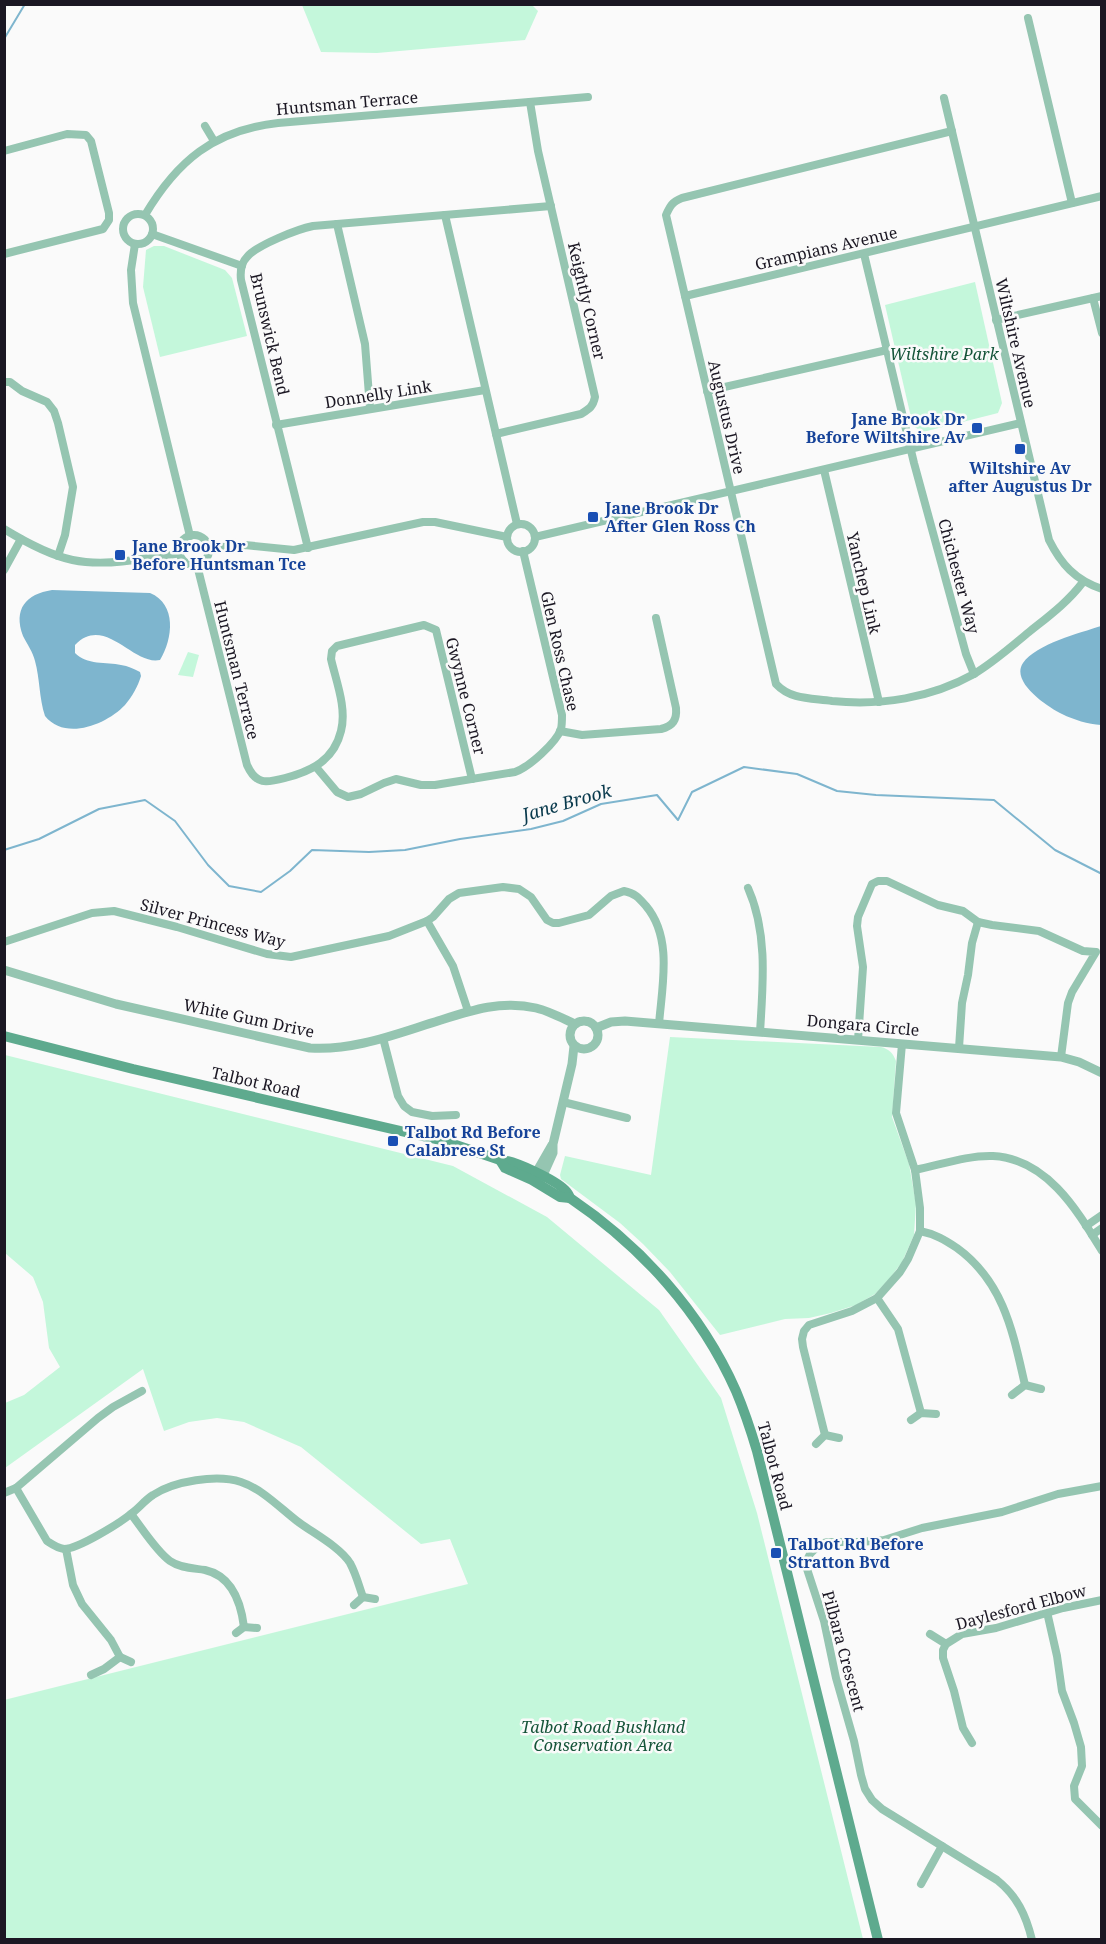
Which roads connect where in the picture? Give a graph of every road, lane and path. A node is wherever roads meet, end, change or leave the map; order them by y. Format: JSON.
{"nodes":[{"id":1,"x":1028,"y":18,"type":"dead end"},
{"id":2,"x":588,"y":97,"type":"dead end"},
{"id":3,"x":944,"y":98,"type":"dead end"},
{"id":4,"x":530,"y":102,"type":"junction"},
{"id":5,"x":205,"y":126,"type":"dead end"},
{"id":6,"x":952,"y":131,"type":"junction"},
{"id":7,"x":214,"y":141,"type":"junction"},
{"id":8,"x":4,"y":151,"type":"edge"},
{"id":9,"x":1101,"y":196,"type":"edge"},
{"id":10,"x":1072,"y":203,"type":"junction"},
{"id":11,"x":551,"y":206,"type":"junction"},
{"id":12,"x":145,"y":215,"type":"junction"},
{"id":13,"x":445,"y":215,"type":"junction"},
{"id":14,"x":338,"y":224,"type":"junction"},
{"id":15,"x":974,"y":227,"type":"junction"},
{"id":16,"x":152,"y":234,"type":"junction"},
{"id":17,"x":135,"y":244,"type":"junction"},
{"id":18,"x":4,"y":254,"type":"edge"},
{"id":19,"x":864,"y":254,"type":"junction"},
{"id":20,"x":242,"y":266,"type":"junction"},
{"id":21,"x":685,"y":296,"type":"junction"},
{"id":22,"x":1097,"y":297,"type":"edge"},
{"id":23,"x":996,"y":320,"type":"junction"},
{"id":24,"x":1101,"y":333,"type":"edge"},
{"id":25,"x":887,"y":350,"type":"junction"},
{"id":26,"x":4,"y":382,"type":"edge"},
{"id":27,"x":484,"y":390,"type":"junction"},
{"id":28,"x":707,"y":391,"type":"junction"},
{"id":29,"x":370,"y":408,"type":"junction"},
{"id":30,"x":1021,"y":423,"type":"junction"},
{"id":31,"x":276,"y":424,"type":"junction"},
{"id":32,"x":496,"y":434,"type":"junction"},
{"id":33,"x":911,"y":450,"type":"junction"},
{"id":34,"x":824,"y":470,"type":"junction"},
{"id":35,"x":730,"y":492,"type":"junction"},
{"id":36,"x":517,"y":524,"type":"junction"},
{"id":37,"x":4,"y":529,"type":"edge"},
{"id":38,"x":190,"y":536,"type":"junction"},
{"id":39,"x":507,"y":537,"type":"junction"},
{"id":40,"x":535,"y":537,"type":"junction"},
{"id":41,"x":21,"y":539,"type":"junction"},
{"id":42,"x":309,"y":548,"type":"junction"},
{"id":43,"x":209,"y":549,"type":"junction"},
{"id":44,"x":523,"y":551,"type":"junction"},
{"id":45,"x":180,"y":553,"type":"junction"},
{"id":46,"x":58,"y":556,"type":"junction"},
{"id":47,"x":197,"y":565,"type":"junction"},
{"id":48,"x":4,"y":570,"type":"edge"},
{"id":49,"x":1083,"y":582,"type":"junction"},
{"id":50,"x":1101,"y":589,"type":"edge"},
{"id":51,"x":656,"y":618,"type":"dead end"},
{"id":52,"x":974,"y":674,"type":"junction"},
{"id":53,"x":879,"y":702,"type":"junction"},
{"id":54,"x":560,"y":731,"type":"junction"},
{"id":55,"x":316,"y":767,"type":"junction"},
{"id":56,"x":256,"y":779,"type":"joint"},
{"id":57,"x":472,"y":779,"type":"junction"},
{"id":58,"x":748,"y":888,"type":"dead end"},
{"id":59,"x":427,"y":921,"type":"junction"},
{"id":60,"x":978,"y":922,"type":"junction"},
{"id":61,"x":4,"y":942,"type":"edge"},
{"id":62,"x":4,"y":970,"type":"edge"},
{"id":63,"x":468,"y":1011,"type":"junction"},
{"id":64,"x":659,"y":1024,"type":"junction"},
{"id":65,"x":572,"y":1028,"type":"junction"},
{"id":66,"x":597,"y":1032,"type":"junction"},
{"id":67,"x":760,"y":1032,"type":"junction"},
{"id":68,"x":4,"y":1036,"type":"edge"},
{"id":69,"x":383,"y":1038,"type":"junction"},
{"id":70,"x":858,"y":1040,"type":"junction"},
{"id":71,"x":902,"y":1044,"type":"junction"},
{"id":72,"x":577,"y":1048,"type":"junction"},
{"id":73,"x":959,"y":1048,"type":"junction"},
{"id":74,"x":1061,"y":1057,"type":"junction"},
{"id":75,"x":1101,"y":1073,"type":"edge"},
{"id":76,"x":563,"y":1102,"type":"junction"},
{"id":77,"x":456,"y":1115,"type":"dead end"},
{"id":78,"x":627,"y":1118,"type":"dead end"},
{"id":79,"x":915,"y":1170,"type":"junction"},
{"id":80,"x":538,"y":1178,"type":"junction"},
{"id":81,"x":1101,"y":1215,"type":"edge"},
{"id":82,"x":1086,"y":1226,"type":"junction"},
{"id":83,"x":1101,"y":1228,"type":"edge"},
{"id":84,"x":920,"y":1232,"type":"junction"},
{"id":85,"x":1092,"y":1235,"type":"junction"},
{"id":86,"x":1101,"y":1251,"type":"edge"},
{"id":87,"x":877,"y":1298,"type":"junction"},
{"id":88,"x":1025,"y":1385,"type":"junction"},
{"id":89,"x":1041,"y":1389,"type":"dead end"},
{"id":90,"x":142,"y":1391,"type":"dead end"},
{"id":91,"x":1012,"y":1395,"type":"dead end"},
{"id":92,"x":921,"y":1413,"type":"junction"},
{"id":93,"x":936,"y":1414,"type":"dead end"},
{"id":94,"x":911,"y":1420,"type":"dead end"},
{"id":95,"x":825,"y":1435,"type":"junction"},
{"id":96,"x":839,"y":1438,"type":"dead end"},
{"id":97,"x":816,"y":1444,"type":"dead end"},
{"id":98,"x":1101,"y":1486,"type":"edge"},
{"id":99,"x":16,"y":1488,"type":"junction"},
{"id":100,"x":4,"y":1493,"type":"edge"},
{"id":101,"x":131,"y":1514,"type":"junction"},
{"id":102,"x":66,"y":1549,"type":"junction"},
{"id":103,"x":363,"y":1597,"type":"junction"},
{"id":104,"x":375,"y":1599,"type":"dead end"},
{"id":105,"x":1101,"y":1600,"type":"edge"},
{"id":106,"x":354,"y":1605,"type":"dead end"},
{"id":107,"x":1047,"y":1612,"type":"junction"},
{"id":108,"x":244,"y":1627,"type":"junction"},
{"id":109,"x":257,"y":1628,"type":"dead end"},
{"id":110,"x":236,"y":1633,"type":"dead end"},
{"id":111,"x":930,"y":1634,"type":"dead end"},
{"id":112,"x":946,"y":1644,"type":"junction"},
{"id":113,"x":120,"y":1658,"type":"junction"},
{"id":114,"x":131,"y":1662,"type":"dead end"},
{"id":115,"x":91,"y":1675,"type":"dead end"},
{"id":116,"x":972,"y":1743,"type":"dead end"},
{"id":117,"x":1101,"y":1826,"type":"edge"},
{"id":118,"x":942,"y":1846,"type":"junction"},
{"id":119,"x":921,"y":1884,"type":"dead end"},
{"id":120,"x":878,"y":1940,"type":"edge"},
{"id":121,"x":1032,"y":1940,"type":"edge"}],
"edges":[{"from":1,"to":10,"type":"street"},
{"from":2,"to":4,"type":"street","name":"Huntsman Terrace"},
{"from":3,"to":6,"type":"street","name":"Wiltshire Avenue"},
{"from":4,"to":7,"type":"street","name":"Huntsman Terrace"},
{"from":4,"to":11,"type":"street","name":"Keightly Corner"},
{"from":5,"to":7,"type":"street"},
{"from":6,"to":15,"type":"street","name":"Wiltshire Avenue"},
{"from":6,"to":21,"type":"street","name":"Augustus Drive"},
{"from":7,"to":12,"type":"street","name":"Huntsman Terrace"},
{"from":8,"to":18,"type":"street"},
{"from":9,"to":10,"type":"street","name":"Grampians Avenue"},
{"from":10,"to":15,"type":"street","name":"Grampians Avenue"},
{"from":11,"to":13,"type":"street","name":"Brunswick Bend"},
{"from":11,"to":32,"type":"street","name":"Keightly Corner"},
{"from":12,"to":16,"type":"street"},
{"from":12,"to":17,"type":"street"},
{"from":13,"to":14,"type":"street","name":"Brunswick Bend"},
{"from":13,"to":27,"type":"street"},
{"from":14,"to":20,"type":"street","name":"Brunswick Bend"},
{"from":14,"to":29,"type":"street"},
{"from":15,"to":19,"type":"street","name":"Grampians Avenue"},
{"from":15,"to":23,"type":"street","name":"Wiltshire Avenue"},
{"from":16,"to":17,"type":"street"},
{"from":16,"to":20,"type":"street"},
{"from":17,"to":38,"type":"street"},
{"from":19,"to":21,"type":"street","name":"Grampians Avenue"},
{"from":19,"to":25,"type":"street","name":"Chichester Way"},
{"from":20,"to":31,"type":"street","name":"Brunswick Bend"},
{"from":21,"to":28,"type":"street","name":"Augustus Drive"},
{"from":22,"to":23,"type":"street"},
{"from":22,"to":24,"type":"street"},
{"from":23,"to":30,"type":"street","name":"Wiltshire Avenue"},
{"from":25,"to":28,"type":"street"},
{"from":25,"to":33,"type":"street","name":"Chichester Way"},
{"from":26,"to":46,"type":"street"},
{"from":27,"to":29,"type":"street","name":"Donnelly Link"},
{"from":27,"to":32,"type":"street"},
{"from":28,"to":35,"type":"street","name":"Augustus Drive"},
{"from":29,"to":31,"type":"street","name":"Donnelly Link"},
{"from":30,"to":33,"type":"street"},
{"from":30,"to":49,"type":"street","name":"Wiltshire Avenue"},
{"from":31,"to":42,"type":"street","name":"Brunswick Bend"},
{"from":32,"to":36,"type":"street"},
{"from":33,"to":34,"type":"street"},
{"from":33,"to":52,"type":"street","name":"Chichester Way"},
{"from":34,"to":35,"type":"street"},
{"from":34,"to":53,"type":"street","name":"Yanchep Link"},
{"from":35,"to":40,"type":"street"},
{"from":35,"to":53,"type":"street","name":"Augustus Drive"},
{"from":36,"to":39,"type":"street"},
{"from":36,"to":40,"type":"street"},
{"from":37,"to":41,"type":"street"},
{"from":38,"to":43,"type":"street"},
{"from":38,"to":45,"type":"street"},
{"from":39,"to":42,"type":"street"},
{"from":39,"to":44,"type":"street"},
{"from":40,"to":44,"type":"street"},
{"from":41,"to":46,"type":"street"},
{"from":41,"to":48,"type":"street"},
{"from":42,"to":43,"type":"street"},
{"from":43,"to":47,"type":"street"},
{"from":44,"to":54,"type":"street","name":"Glen Ross Chase"},
{"from":45,"to":46,"type":"street"},
{"from":45,"to":47,"type":"street"},
{"from":47,"to":56,"type":"street","name":"Huntsman Terrace"},
{"from":49,"to":50,"type":"street"},
{"from":49,"to":52,"type":"street","name":"Augustus Drive"},
{"from":51,"to":54,"type":"street"},
{"from":52,"to":53,"type":"street","name":"Augustus Drive"},
{"from":54,"to":57,"type":"street","name":"Glen Ross Chase"},
{"from":55,"to":56,"type":"street","name":"Gwynne Corner"},
{"from":55,"to":57,"type":"street","name":"Glen Ross Chase"},
{"from":55,"to":57,"type":"street","name":"Gwynne Corner"},
{"from":58,"to":67,"type":"street"},
{"from":59,"to":61,"type":"street","name":"Silver Princess Way"},
{"from":59,"to":63,"type":"street"},
{"from":59,"to":64,"type":"street","name":"Silver Princess Way"},
{"from":60,"to":70,"type":"street"},
{"from":60,"to":73,"type":"street"},
{"from":60,"to":74,"type":"street"},
{"from":62,"to":69,"type":"street","name":"White Gum Drive"},
{"from":63,"to":65,"type":"street","name":"White Gum Drive"},
{"from":63,"to":69,"type":"street","name":"White Gum Drive"},
{"from":64,"to":66,"type":"street","name":"Dongara Circle"},
{"from":64,"to":67,"type":"street","name":"Dongara Circle"},
{"from":65,"to":66,"type":"street"},
{"from":65,"to":72,"type":"street"},
{"from":66,"to":72,"type":"street"},
{"from":67,"to":70,"type":"street","name":"Dongara Circle"},
{"from":68,"to":80,"type":"main road","name":"Talbot Road"},
{"from":69,"to":77,"type":"street"},
{"from":70,"to":71,"type":"street","name":"Dongara Circle"},
{"from":71,"to":73,"type":"street","name":"Dongara Circle"},
{"from":71,"to":79,"type":"street"},
{"from":72,"to":76,"type":"street"},
{"from":73,"to":74,"type":"street","name":"Dongara Circle"},
{"from":74,"to":75,"type":"street","name":"Dongara Circle"},
{"from":76,"to":78,"type":"street"},
{"from":76,"to":80,"type":"street"},
{"from":79,"to":82,"type":"street"},
{"from":79,"to":84,"type":"street"},
{"from":80,"to":120,"type":"main road","name":"Talbot Road"},
{"from":81,"to":82,"type":"street"},
{"from":82,"to":85,"type":"street"},
{"from":83,"to":85,"type":"street"},
{"from":84,"to":87,"type":"street"},
{"from":84,"to":88,"type":"street"},
{"from":85,"to":86,"type":"street"},
{"from":87,"to":92,"type":"street"},
{"from":87,"to":95,"type":"street"},
{"from":88,"to":89,"type":"street"},
{"from":88,"to":91,"type":"street"},
{"from":90,"to":99,"type":"street"},
{"from":92,"to":93,"type":"street"},
{"from":92,"to":94,"type":"street"},
{"from":95,"to":96,"type":"street"},
{"from":95,"to":97,"type":"street"},
{"from":98,"to":118,"type":"street","name":"Pilbara Crescent"},
{"from":99,"to":100,"type":"street"},
{"from":99,"to":102,"type":"street"},
{"from":101,"to":102,"type":"street"},
{"from":101,"to":103,"type":"street"},
{"from":101,"to":108,"type":"street"},
{"from":102,"to":113,"type":"street"},
{"from":103,"to":104,"type":"street"},
{"from":103,"to":106,"type":"street"},
{"from":105,"to":107,"type":"street","name":"Daylesford Elbow"},
{"from":107,"to":112,"type":"street","name":"Daylesford Elbow"},
{"from":107,"to":117,"type":"street"},
{"from":108,"to":109,"type":"street"},
{"from":108,"to":110,"type":"street"},
{"from":111,"to":112,"type":"street"},
{"from":112,"to":116,"type":"street","name":"Daylesford Elbow"},
{"from":113,"to":114,"type":"street"},
{"from":113,"to":115,"type":"street"},
{"from":118,"to":119,"type":"street"},
{"from":118,"to":121,"type":"street","name":"Pilbara Crescent"}]}
